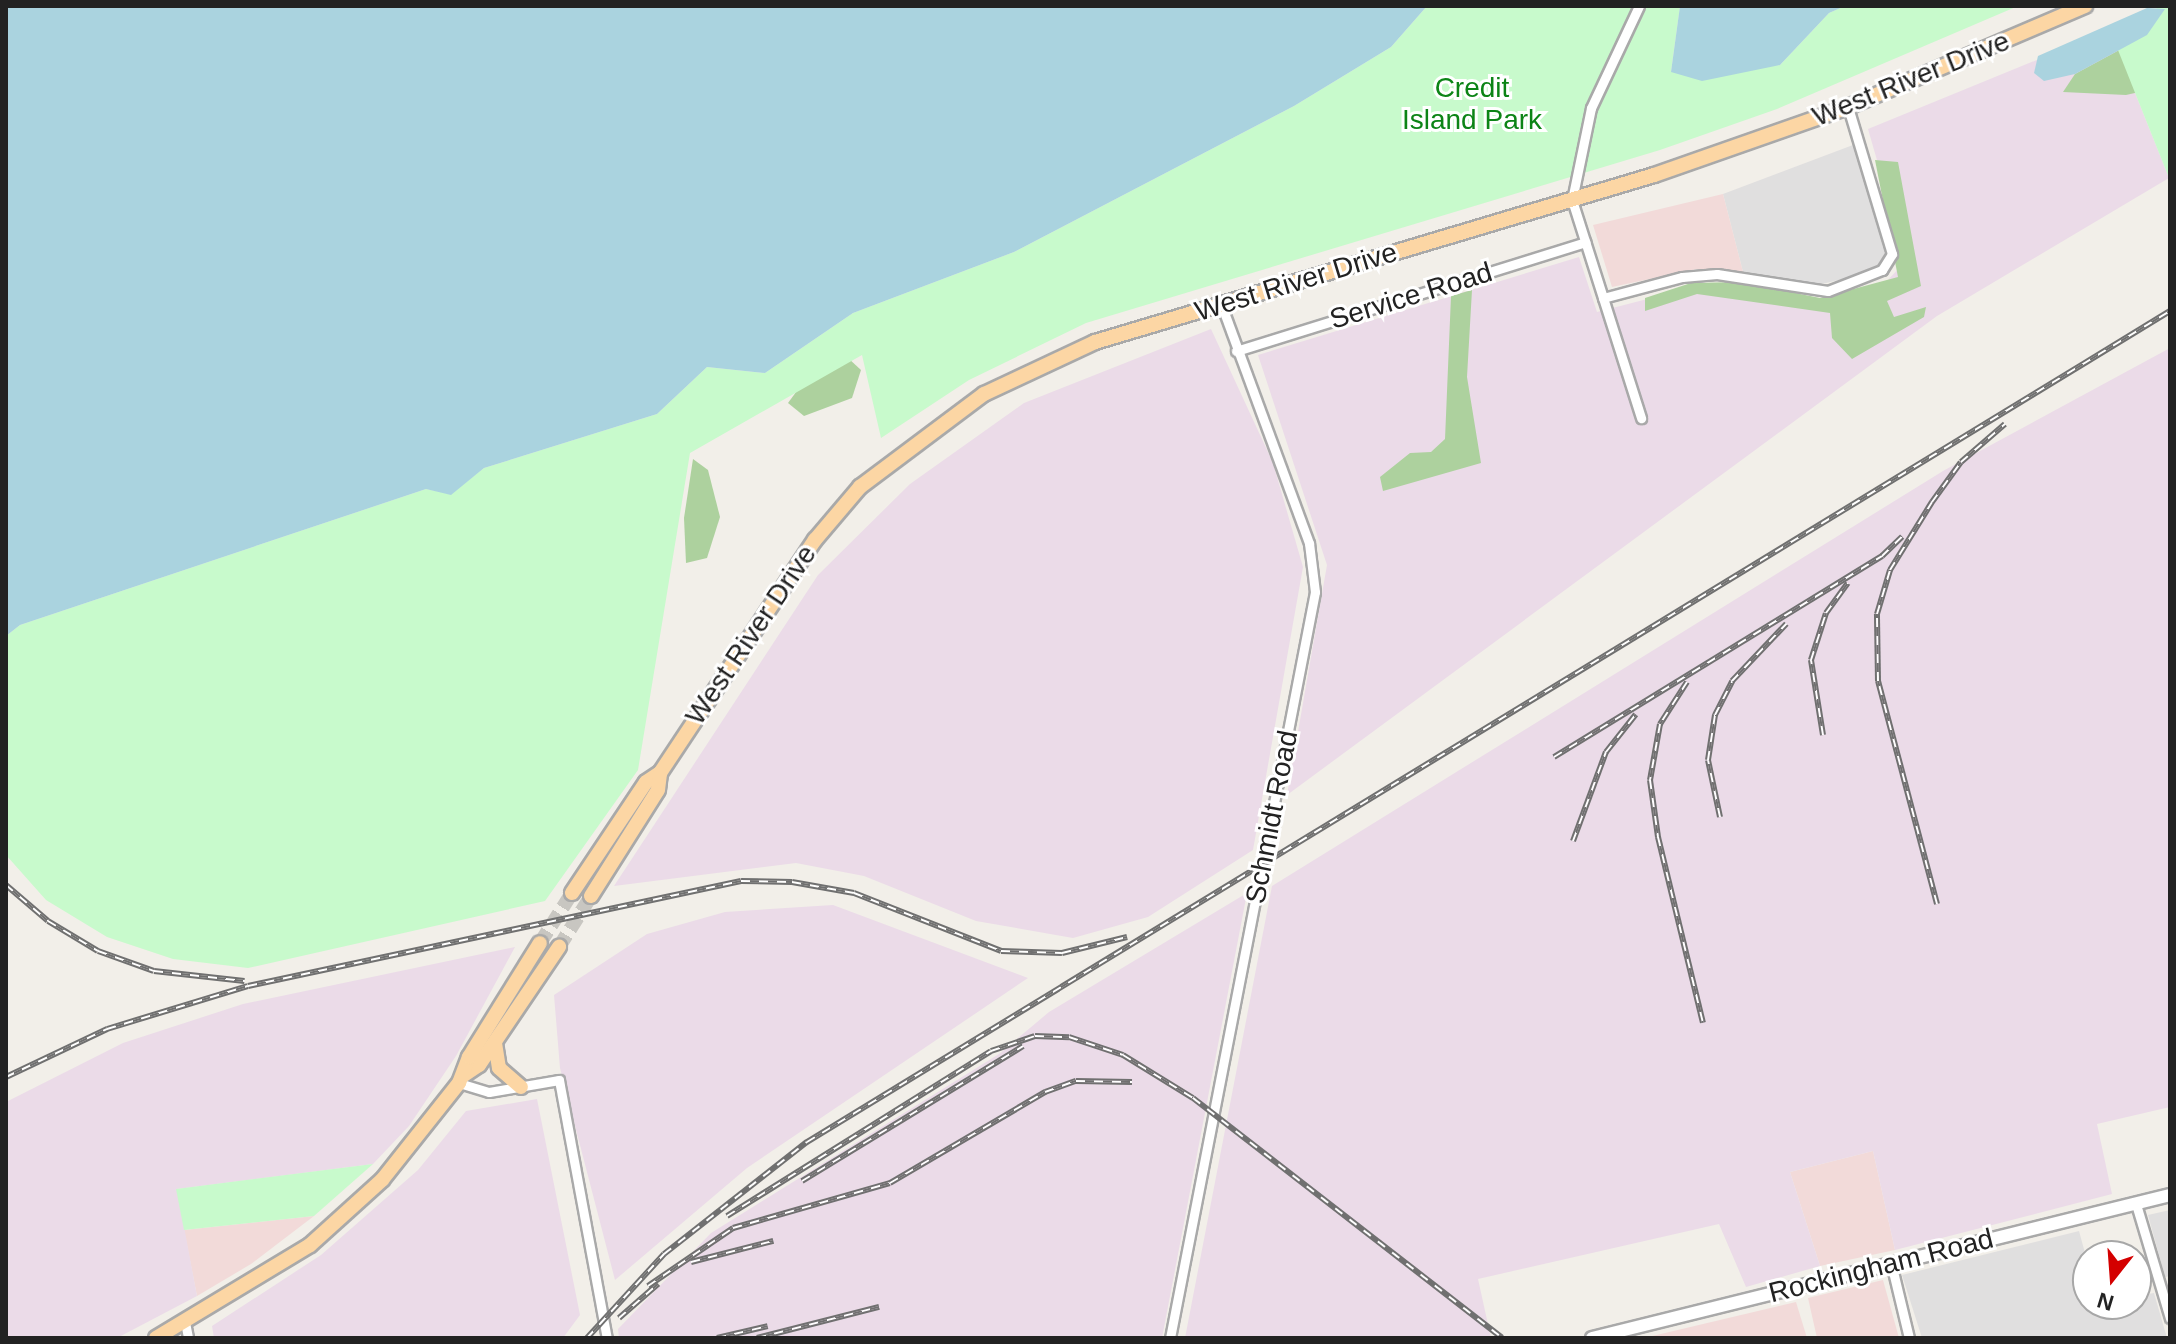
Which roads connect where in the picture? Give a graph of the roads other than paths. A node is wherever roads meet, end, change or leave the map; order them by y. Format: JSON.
{"nodes":[{"id":1,"x":1639,"y":6,"type":"edge"},
{"id":2,"x":2085,"y":6,"type":"edge"},
{"id":3,"x":1848,"y":107,"type":"junction"},
{"id":4,"x":1572,"y":200,"type":"junction"},
{"id":5,"x":1585,"y":242,"type":"junction"},
{"id":6,"x":1603,"y":298,"type":"junction"},
{"id":7,"x":1222,"y":307,"type":"junction"},
{"id":8,"x":1236,"y":351,"type":"junction"},
{"id":9,"x":1641,"y":418,"type":"dead end"},
{"id":10,"x":660,"y":773,"type":"junction"},
{"id":11,"x":572,"y":893,"type":"tunnel mouth"},
{"id":12,"x":591,"y":896,"type":"tunnel mouth"},
{"id":13,"x":540,"y":943,"type":"tunnel mouth"},
{"id":14,"x":559,"y":947,"type":"tunnel mouth"},
{"id":15,"x":495,"y":1041,"type":"junction"},
{"id":16,"x":462,"y":1079,"type":"junction"},
{"id":17,"x":521,"y":1087,"type":"junction"},
{"id":18,"x":2170,"y":1195,"type":"edge"},
{"id":19,"x":2136,"y":1204,"type":"junction"},
{"id":20,"x":1891,"y":1263,"type":"junction"},
{"id":21,"x":2170,"y":1318,"type":"edge"},
{"id":22,"x":185,"y":1322,"type":"junction"},
{"id":23,"x":156,"y":1338,"type":"edge"},
{"id":24,"x":188,"y":1338,"type":"edge"},
{"id":25,"x":607,"y":1338,"type":"edge"},
{"id":26,"x":1170,"y":1338,"type":"edge"},
{"id":27,"x":1592,"y":1338,"type":"edge"},
{"id":28,"x":1909,"y":1338,"type":"edge"}],
"edges":[{"from":1,"to":4,"type":"street"},
{"from":2,"to":3,"type":"main road","name":"West River Drive"},
{"from":3,"to":4,"type":"main road","name":"West River Drive"},
{"from":3,"to":6,"type":"street"},
{"from":4,"to":5,"type":"street"},
{"from":4,"to":7,"type":"main road","name":"West River Drive"},
{"from":5,"to":6,"type":"street"},
{"from":5,"to":8,"type":"street","name":"Service Road"},
{"from":6,"to":9,"type":"street"},
{"from":7,"to":8,"type":"street","name":"Schmidt Road"},
{"from":7,"to":10,"type":"main road","name":"West River Drive"},
{"from":8,"to":26,"type":"street","name":"Schmidt Road"},
{"from":10,"to":11,"type":"main road","name":"West River Drive"},
{"from":10,"to":12,"type":"main road","name":"West River Drive"},
{"from":13,"to":16,"type":"main road"},
{"from":14,"to":15,"type":"main road"},
{"from":15,"to":16,"type":"main road"},
{"from":15,"to":17,"type":"main road"},
{"from":16,"to":17,"type":"street"},
{"from":16,"to":22,"type":"main road"},
{"from":17,"to":25,"type":"street"},
{"from":18,"to":19,"type":"street","name":"Rockingham Road"},
{"from":19,"to":20,"type":"street","name":"Rockingham Road"},
{"from":19,"to":21,"type":"street"},
{"from":20,"to":27,"type":"street","name":"Rockingham Road"},
{"from":20,"to":28,"type":"street"},
{"from":22,"to":23,"type":"main road"},
{"from":22,"to":24,"type":"street"}]}
